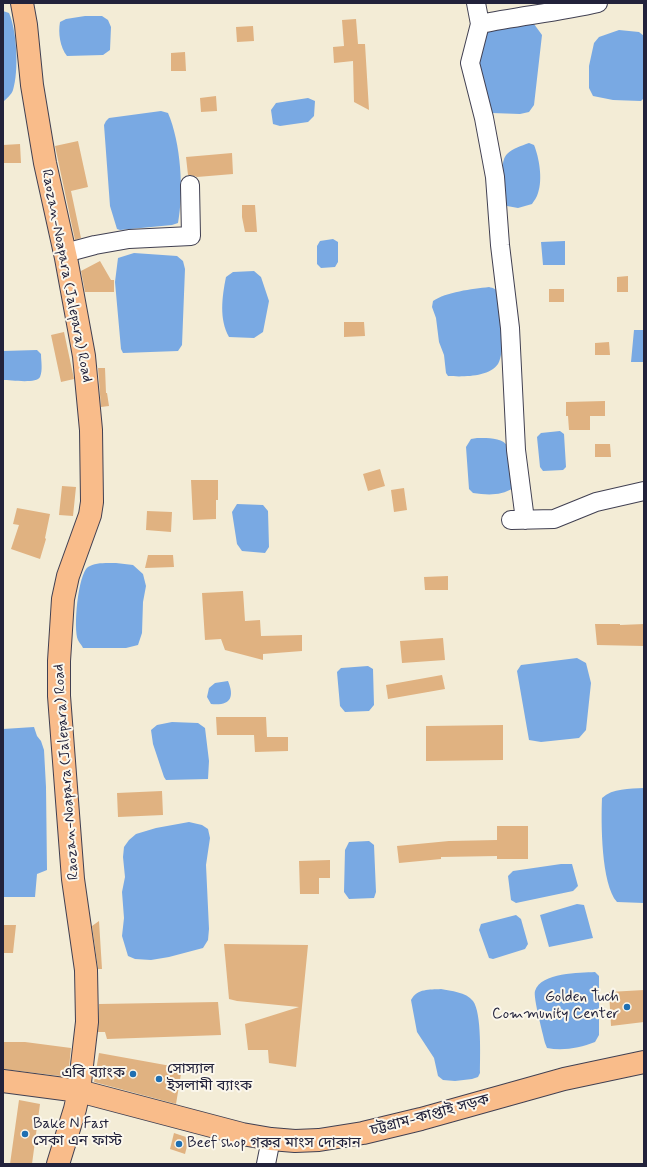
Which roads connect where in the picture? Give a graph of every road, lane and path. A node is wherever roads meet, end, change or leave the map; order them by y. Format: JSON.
{"nodes":[{"id":1,"x":22,"y":3,"type":"edge"},
{"id":2,"x":476,"y":3,"type":"edge"},
{"id":3,"x":598,"y":3,"type":"edge"},
{"id":4,"x":480,"y":24,"type":"junction"},
{"id":5,"x":190,"y":185,"type":"dead end"},
{"id":6,"x":64,"y":253,"type":"junction"},
{"id":7,"x":644,"y":492,"type":"edge"},
{"id":8,"x":644,"y":1062,"type":"edge"},
{"id":9,"x":3,"y":1081,"type":"edge"},
{"id":10,"x":79,"y":1091,"type":"junction"},
{"id":11,"x":271,"y":1139,"type":"junction"},
{"id":12,"x":58,"y":1164,"type":"edge"},
{"id":13,"x":266,"y":1164,"type":"edge"}],
"edges":[{"from":1,"to":6,"type":"main road","name":"Raozan-Noapara (Jalepara) Road"},
{"from":2,"to":4,"type":"street"},
{"from":3,"to":4,"type":"street"},
{"from":4,"to":7,"type":"street"},
{"from":5,"to":6,"type":"street"},
{"from":6,"to":10,"type":"main road","name":"Raozan-Noapara (Jalepara) Road"},
{"from":8,"to":11,"type":"main road","name":"চট্টগ্রাম-কাপ্তাই সড়ক"},
{"from":9,"to":10,"type":"main road","name":"চট্টগ্রাম-কাপ্তাই সড়ক"},
{"from":10,"to":11,"type":"main road","name":"চট্টগ্রাম-কাপ্তাই সড়ক"},
{"from":10,"to":12,"type":"main road","name":"Raozan-Noapara (Jalepara) Road"},
{"from":11,"to":13,"type":"street"}]}
